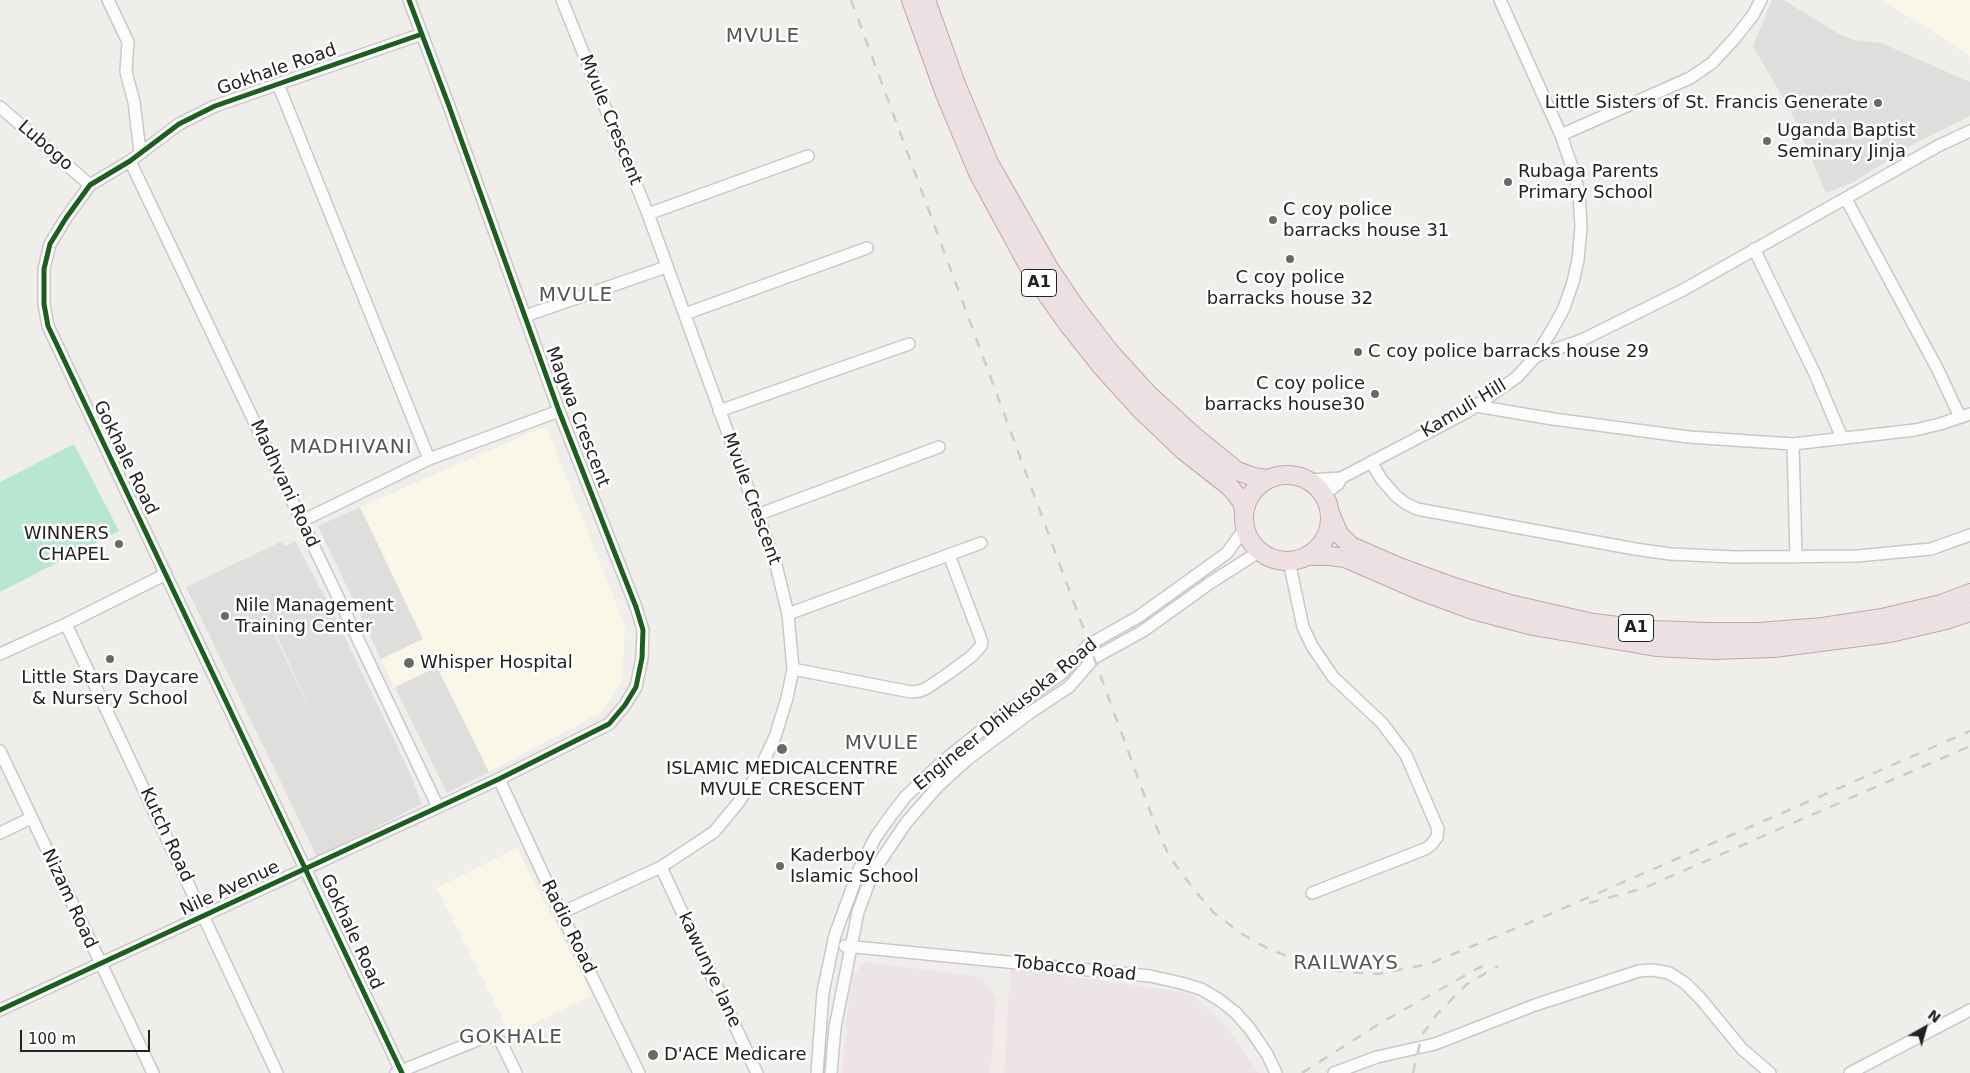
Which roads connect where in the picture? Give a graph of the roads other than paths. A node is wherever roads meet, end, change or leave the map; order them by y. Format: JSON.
{"nodes":[{"id":1,"x":108,"y":0,"type":"edge"},
{"id":2,"x":409,"y":0,"type":"edge"},
{"id":3,"x":562,"y":0,"type":"edge"},
{"id":4,"x":911,"y":0,"type":"edge"},
{"id":5,"x":926,"y":0,"type":"edge"},
{"id":6,"x":1500,"y":0,"type":"edge"},
{"id":7,"x":1761,"y":0,"type":"edge"},
{"id":8,"x":422,"y":34,"type":"junction"},
{"id":9,"x":278,"y":84,"type":"junction"},
{"id":10,"x":0,"y":107,"type":"edge"},
{"id":11,"x":1970,"y":131,"type":"edge"},
{"id":12,"x":1561,"y":135,"type":"junction"},
{"id":13,"x":140,"y":152,"type":"junction"},
{"id":14,"x":808,"y":156,"type":"dead end"},
{"id":15,"x":130,"y":161,"type":"junction"},
{"id":16,"x":90,"y":186,"type":"junction"},
{"id":17,"x":1846,"y":199,"type":"junction"},
{"id":18,"x":648,"y":214,"type":"junction"},
{"id":19,"x":867,"y":248,"type":"dead end"},
{"id":20,"x":1754,"y":249,"type":"junction"},
{"id":21,"x":666,"y":267,"type":"junction"},
{"id":22,"x":684,"y":314,"type":"junction"},
{"id":23,"x":525,"y":316,"type":"junction"},
{"id":24,"x":909,"y":344,"type":"dead end"},
{"id":25,"x":1536,"y":356,"type":"junction"},
{"id":26,"x":1476,"y":406,"type":"junction"},
{"id":27,"x":559,"y":411,"type":"junction"},
{"id":28,"x":719,"y":411,"type":"junction"},
{"id":29,"x":1965,"y":416,"type":"edge"},
{"id":30,"x":1842,"y":438,"type":"junction"},
{"id":31,"x":1793,"y":444,"type":"junction"},
{"id":32,"x":939,"y":448,"type":"dead end"},
{"id":33,"x":429,"y":460,"type":"junction"},
{"id":34,"x":1371,"y":462,"type":"junction"},
{"id":35,"x":1341,"y":478,"type":"junction"},
{"id":36,"x":1267,"y":479,"type":"junction"},
{"id":37,"x":1308,"y":480,"type":"junction"},
{"id":38,"x":1323,"y":495,"type":"junction"},
{"id":39,"x":1330,"y":513,"type":"junction"},
{"id":40,"x":757,"y":515,"type":"junction"},
{"id":41,"x":1245,"y":520,"type":"junction"},
{"id":42,"x":302,"y":521,"type":"junction"},
{"id":43,"x":1970,"y":535,"type":"edge"},
{"id":44,"x":982,"y":543,"type":"dead end"},
{"id":45,"x":1260,"y":551,"type":"junction"},
{"id":46,"x":949,"y":555,"type":"junction"},
{"id":47,"x":1307,"y":556,"type":"junction"},
{"id":48,"x":1796,"y":557,"type":"junction"},
{"id":49,"x":1289,"y":561,"type":"junction"},
{"id":50,"x":166,"y":574,"type":"junction"},
{"id":51,"x":1970,"y":593,"type":"edge"},
{"id":52,"x":1970,"y":612,"type":"edge"},
{"id":53,"x":788,"y":614,"type":"junction"},
{"id":54,"x":66,"y":624,"type":"junction"},
{"id":55,"x":0,"y":654,"type":"edge"},
{"id":56,"x":793,"y":669,"type":"junction"},
{"id":57,"x":0,"y":751,"type":"edge"},
{"id":58,"x":499,"y":779,"type":"junction"},
{"id":59,"x":438,"y":807,"type":"junction"},
{"id":60,"x":31,"y":818,"type":"junction"},
{"id":61,"x":0,"y":833,"type":"edge"},
{"id":62,"x":661,"y":867,"type":"junction"},
{"id":63,"x":306,"y":868,"type":"junction"},
{"id":64,"x":1312,"y":893,"type":"dead end"},
{"id":65,"x":561,"y":913,"type":"junction"},
{"id":66,"x":204,"y":916,"type":"junction"},
{"id":67,"x":833,"y":945,"type":"junction"},
{"id":68,"x":851,"y":946,"type":"junction"},
{"id":69,"x":100,"y":964,"type":"junction"},
{"id":70,"x":0,"y":1010,"type":"edge"},
{"id":71,"x":1970,"y":1010,"type":"edge"},
{"id":72,"x":400,"y":1072,"type":"edge"},
{"id":73,"x":153,"y":1073,"type":"edge"},
{"id":74,"x":277,"y":1073,"type":"edge"},
{"id":75,"x":516,"y":1073,"type":"edge"},
{"id":76,"x":639,"y":1073,"type":"edge"},
{"id":77,"x":757,"y":1073,"type":"edge"},
{"id":78,"x":817,"y":1073,"type":"edge"},
{"id":79,"x":831,"y":1073,"type":"edge"},
{"id":80,"x":1276,"y":1073,"type":"edge"},
{"id":81,"x":1334,"y":1073,"type":"edge"},
{"id":82,"x":1770,"y":1073,"type":"edge"},
{"id":83,"x":1850,"y":1073,"type":"edge"}],
"edges":[{"from":1,"to":13,"type":"street"},
{"from":2,"to":8,"type":"street","name":"Magwa Crescent"},
{"from":3,"to":18,"type":"street","name":"Mvule Crescent"},
{"from":4,"to":41,"type":"highway","number":"A1"},
{"from":5,"to":36,"type":"highway","number":"A1"},
{"from":6,"to":12,"type":"street","name":"Kamuli Hill"},
{"from":7,"to":12,"type":"street"},
{"from":8,"to":9,"type":"street","name":"Gokhale Road"},
{"from":8,"to":23,"type":"street","name":"Magwa Crescent"},
{"from":9,"to":13,"type":"street","name":"Gokhale Road"},
{"from":9,"to":33,"type":"street"},
{"from":10,"to":16,"type":"street","name":"Lubogo"},
{"from":11,"to":17,"type":"street"},
{"from":12,"to":25,"type":"street","name":"Kamuli Hill"},
{"from":13,"to":15,"type":"street","name":"Gokhale Road"},
{"from":14,"to":18,"type":"street"},
{"from":15,"to":16,"type":"street","name":"Gokhale Road"},
{"from":15,"to":42,"type":"street","name":"Madhvani Road"},
{"from":16,"to":50,"type":"street","name":"Gokhale Road"},
{"from":17,"to":20,"type":"street"},
{"from":17,"to":29,"type":"street"},
{"from":18,"to":21,"type":"street","name":"Mvule Crescent"},
{"from":19,"to":22,"type":"street"},
{"from":20,"to":25,"type":"street"},
{"from":20,"to":30,"type":"street"},
{"from":21,"to":22,"type":"street","name":"Mvule Crescent"},
{"from":21,"to":23,"type":"street"},
{"from":22,"to":28,"type":"street","name":"Mvule Crescent"},
{"from":23,"to":27,"type":"street","name":"Magwa Crescent"},
{"from":24,"to":28,"type":"street"},
{"from":25,"to":26,"type":"street","name":"Kamuli Hill"},
{"from":26,"to":31,"type":"street"},
{"from":26,"to":34,"type":"street","name":"Kamuli Hill"},
{"from":27,"to":33,"type":"street"},
{"from":27,"to":58,"type":"street","name":"Magwa Crescent"},
{"from":28,"to":40,"type":"street","name":"Mvule Crescent"},
{"from":29,"to":30,"type":"street"},
{"from":30,"to":31,"type":"street"},
{"from":31,"to":48,"type":"street"},
{"from":32,"to":40,"type":"street"},
{"from":33,"to":42,"type":"street"},
{"from":34,"to":35,"type":"street","name":"Kamuli Hill"},
{"from":34,"to":48,"type":"street"},
{"from":35,"to":37,"type":"street","name":"Kamuli Hill"},
{"from":35,"to":38,"type":"street","name":"Kamuli Hill"},
{"from":36,"to":37,"type":"highway","number":"A1"},
{"from":36,"to":41,"type":"highway"},
{"from":37,"to":38,"type":"highway","number":"A1"},
{"from":38,"to":39,"type":"highway","number":"A1"},
{"from":39,"to":47,"type":"highway","number":"A1"},
{"from":39,"to":51,"type":"highway","number":"A1"},
{"from":40,"to":53,"type":"street","name":"Mvule Crescent"},
{"from":41,"to":45,"type":"highway","number":"A1"},
{"from":41,"to":67,"type":"street","name":"Engineer Dhikusoka Road"},
{"from":42,"to":59,"type":"street","name":"Madhvani Road"},
{"from":43,"to":48,"type":"street"},
{"from":44,"to":46,"type":"street"},
{"from":45,"to":49,"type":"highway"},
{"from":45,"to":68,"type":"street","name":"Engineer Dhikusoka Road"},
{"from":46,"to":53,"type":"street"},
{"from":46,"to":56,"type":"street"},
{"from":47,"to":49,"type":"highway","number":"A1"},
{"from":47,"to":52,"type":"highway","number":"A1"},
{"from":49,"to":64,"type":"street"},
{"from":50,"to":54,"type":"street"},
{"from":50,"to":63,"type":"street","name":"Gokhale Road"},
{"from":53,"to":56,"type":"street","name":"Mvule Crescent"},
{"from":54,"to":55,"type":"street"},
{"from":54,"to":66,"type":"street","name":"Kutch Road"},
{"from":56,"to":62,"type":"street","name":"Mvule Crescent"},
{"from":57,"to":60,"type":"street","name":"Nizam Road"},
{"from":58,"to":59,"type":"street","name":"Nile Avenue"},
{"from":58,"to":65,"type":"street","name":"Radio Road"},
{"from":59,"to":63,"type":"street","name":"Nile Avenue"},
{"from":60,"to":61,"type":"street"},
{"from":60,"to":69,"type":"street","name":"Nizam Road"},
{"from":62,"to":65,"type":"street","name":"Mvule Crescent"},
{"from":62,"to":77,"type":"street","name":"kawunye lane"},
{"from":63,"to":66,"type":"street","name":"Nile Avenue"},
{"from":63,"to":72,"type":"street","name":"Gokhale Road"},
{"from":65,"to":76,"type":"street","name":"Radio Road"},
{"from":66,"to":69,"type":"street","name":"Nile Avenue"},
{"from":66,"to":74,"type":"street","name":"Kutch Road"},
{"from":67,"to":68,"type":"street","name":"Tobacco Road"},
{"from":67,"to":78,"type":"street","name":"Engineer Dhikusoka Road"},
{"from":68,"to":79,"type":"street","name":"Engineer Dhikusoka Road"},
{"from":68,"to":80,"type":"street","name":"Tobacco Road"},
{"from":69,"to":70,"type":"street","name":"Nile Avenue"},
{"from":69,"to":73,"type":"street","name":"Nizam Road"},
{"from":71,"to":83,"type":"street"},
{"from":72,"to":75,"type":"street"},
{"from":81,"to":82,"type":"street"}]}
